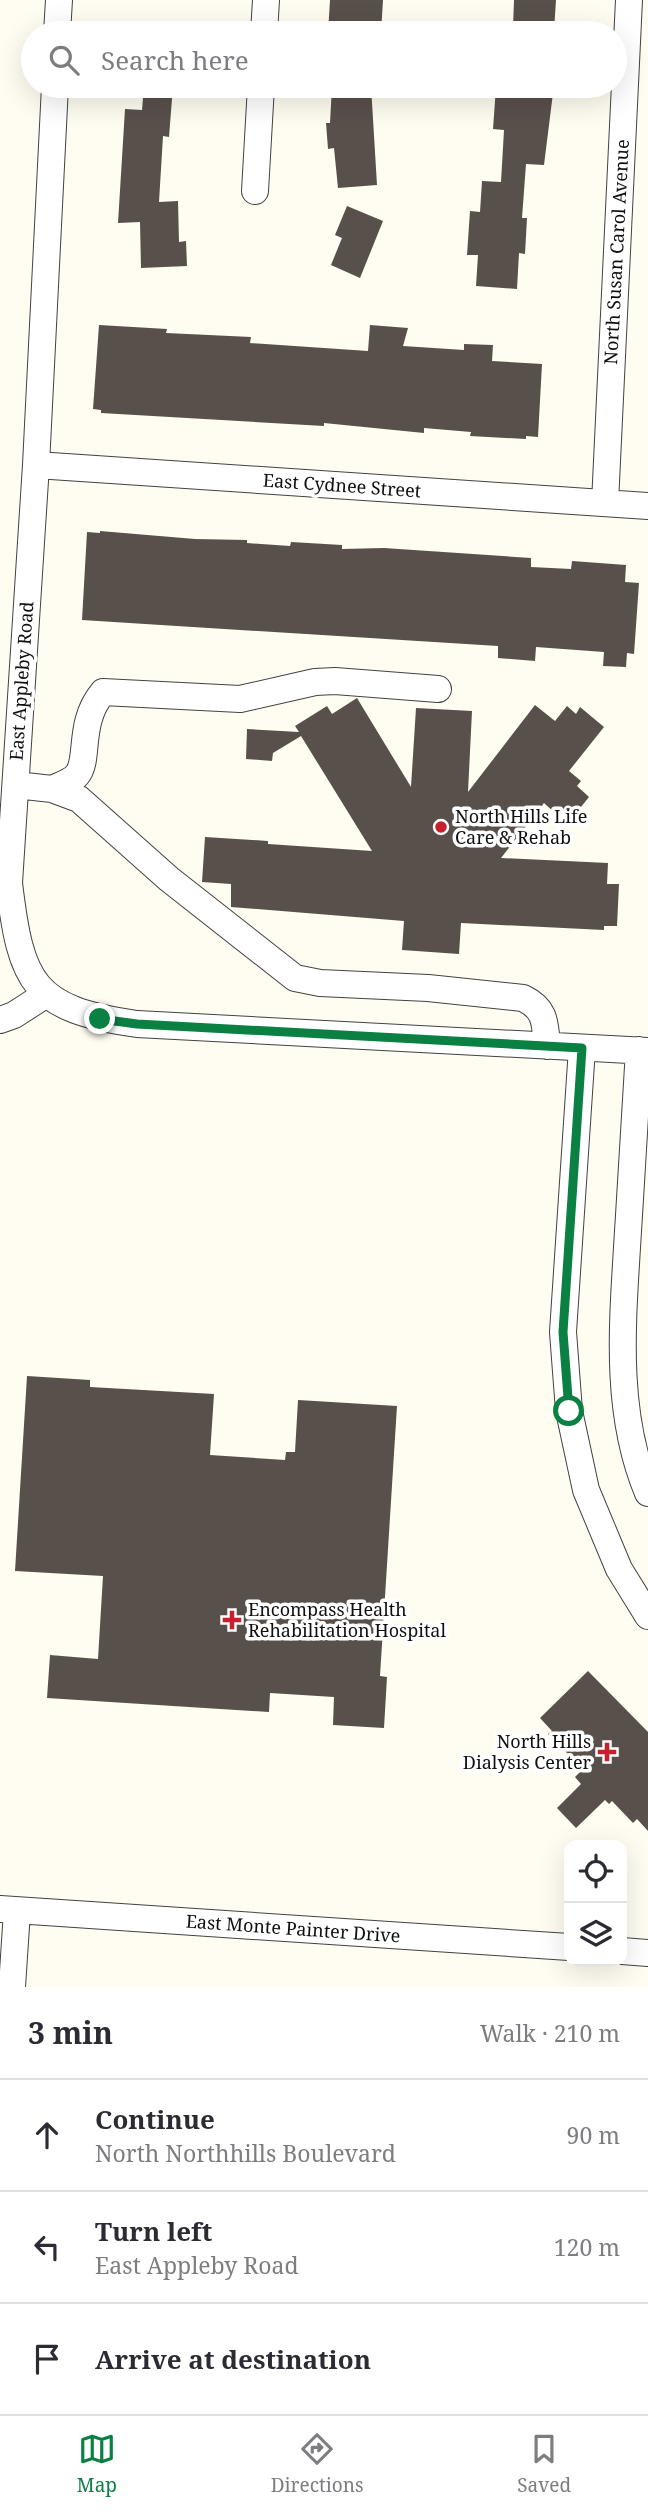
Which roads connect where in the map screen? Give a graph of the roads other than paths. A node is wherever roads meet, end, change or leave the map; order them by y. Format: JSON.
{"nodes":[{"id":1,"x":59,"y":0,"type":"edge"},
{"id":2,"x":266,"y":0,"type":"edge"},
{"id":3,"x":629,"y":0,"type":"edge"},
{"id":4,"x":58,"y":21,"type":"edge"},
{"id":5,"x":265,"y":21,"type":"edge"},
{"id":6,"x":627,"y":42,"type":"edge"},
{"id":7,"x":54,"y":98,"type":"edge"},
{"id":8,"x":260,"y":98,"type":"edge"},
{"id":9,"x":624,"y":98,"type":"edge"},
{"id":10,"x":255,"y":191,"type":"dead end"},
{"id":11,"x":36,"y":465,"type":"junction"},
{"id":12,"x":605,"y":503,"type":"junction"},
{"id":13,"x":648,"y":506,"type":"edge"},
{"id":14,"x":438,"y":689,"type":"dead end"},
{"id":15,"x":16,"y":785,"type":"junction"},
{"id":16,"x":52,"y":789,"type":"junction"},
{"id":17,"x":45,"y":995,"type":"junction"},
{"id":18,"x":0,"y":1020,"type":"edge"},
{"id":19,"x":547,"y":1046,"type":"junction"},
{"id":20,"x":582,"y":1048,"type":"junction"},
{"id":21,"x":646,"y":1049,"type":"edge"},
{"id":22,"x":638,"y":1224,"type":"edge"},
{"id":23,"x":648,"y":1493,"type":"edge"},
{"id":24,"x":648,"y":1615,"type":"edge"},
{"id":25,"x":8,"y":1910,"type":"edge"},
{"id":26,"x":564,"y":1947,"type":"edge"},
{"id":27,"x":627,"y":1951,"type":"edge"},
{"id":28,"x":648,"y":1952,"type":"edge"},
{"id":29,"x":12,"y":1987,"type":"edge"}],
"edges":[{"from":1,"to":4,"type":"street"},
{"from":2,"to":5,"type":"street"},
{"from":3,"to":6,"type":"street","name":"North Susan Carol Avenue"},
{"from":7,"to":11,"type":"street","name":"East Appleby Road"},
{"from":8,"to":10,"type":"street"},
{"from":9,"to":12,"type":"street","name":"North Susan Carol Avenue"},
{"from":11,"to":12,"type":"street","name":"East Cydnee Street"},
{"from":11,"to":15,"type":"street","name":"East Appleby Road"},
{"from":12,"to":13,"type":"street","name":"East Cydnee Street"},
{"from":14,"to":16,"type":"street"},
{"from":15,"to":16,"type":"street"},
{"from":15,"to":17,"type":"street","name":"East Appleby Road"},
{"from":16,"to":19,"type":"street"},
{"from":17,"to":18,"type":"street"},
{"from":17,"to":19,"type":"street"},
{"from":19,"to":20,"type":"street"},
{"from":20,"to":21,"type":"street"},
{"from":20,"to":24,"type":"street"},
{"from":21,"to":22,"type":"street"},
{"from":22,"to":23,"type":"street"},
{"from":25,"to":26,"type":"street","name":"East Monte Painter Drive"},
{"from":25,"to":29,"type":"street"},
{"from":27,"to":28,"type":"street"}]}
